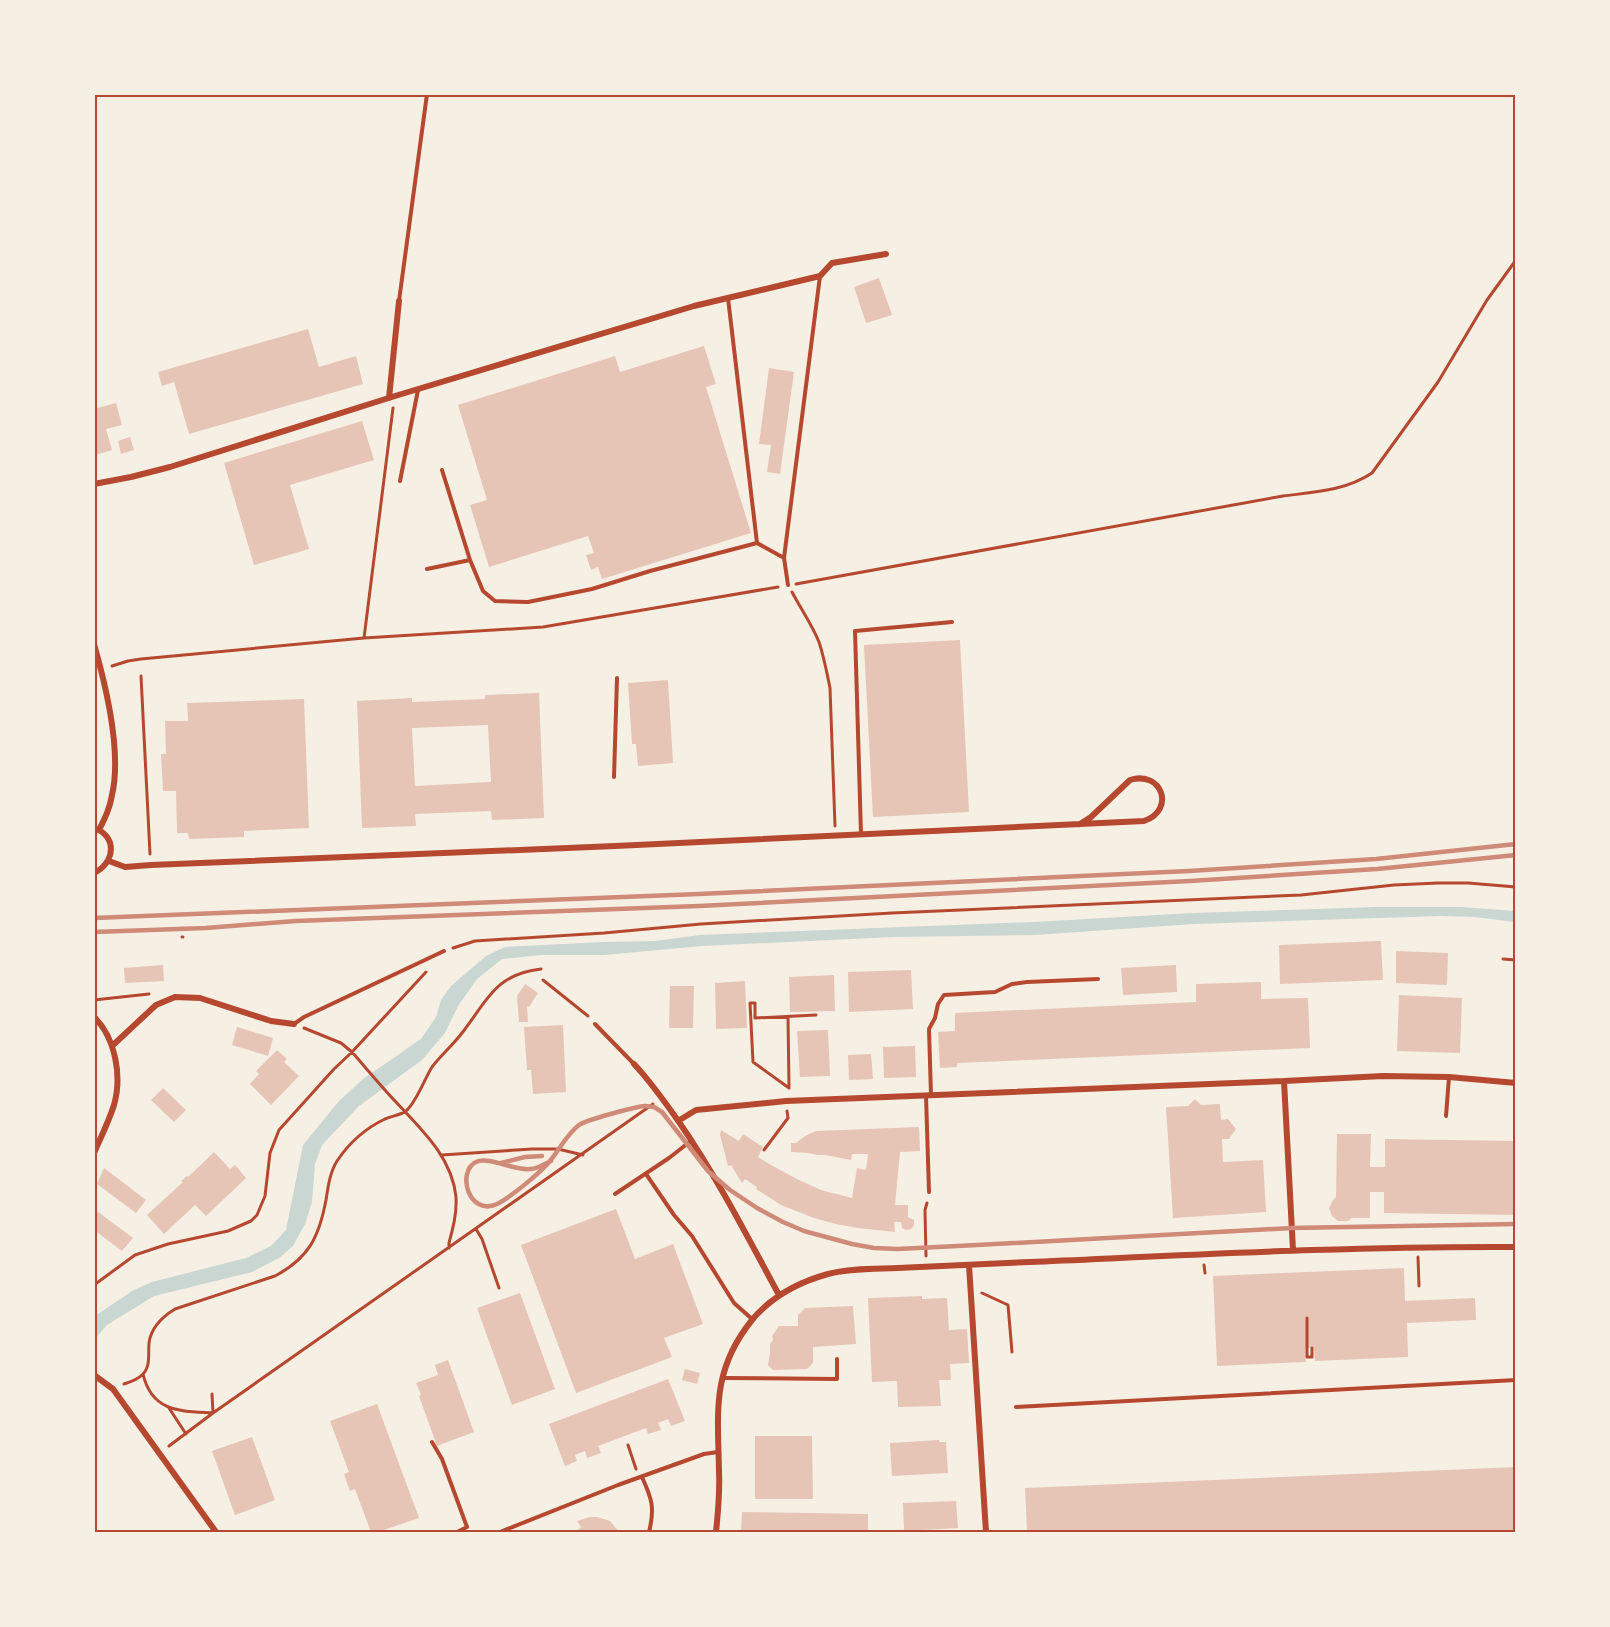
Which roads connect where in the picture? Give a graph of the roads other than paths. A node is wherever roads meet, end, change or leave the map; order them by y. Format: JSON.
{"nodes":[{"id":1,"x":427,"y":94,"type":"edge"},
{"id":2,"x":886,"y":254,"type":"dead end"},
{"id":3,"x":820,"y":276,"type":"junction"},
{"id":4,"x":728,"y":298,"type":"junction"},
{"id":5,"x":399,"y":301,"type":"joint"},
{"id":6,"x":418,"y":389,"type":"junction"},
{"id":7,"x":392,"y":397,"type":"junction"},
{"id":8,"x":442,"y":470,"type":"dead end"},
{"id":9,"x":400,"y":481,"type":"dead end"},
{"id":10,"x":94,"y":484,"type":"edge"},
{"id":11,"x":757,"y":543,"type":"junction"},
{"id":12,"x":784,"y":558,"type":"junction"},
{"id":13,"x":470,"y":560,"type":"junction"},
{"id":14,"x":427,"y":570,"type":"dead end"},
{"id":15,"x":789,"y":585,"type":"road end"},
{"id":16,"x":952,"y":621,"type":"dead end"},
{"id":17,"x":94,"y":644,"type":"edge"},
{"id":18,"x":617,"y":678,"type":"dead end"},
{"id":19,"x":614,"y":777,"type":"dead end"},
{"id":20,"x":1080,"y":824,"type":"junction"},
{"id":21,"x":97,"y":829,"type":"edge"},
{"id":22,"x":861,"y":834,"type":"junction"},
{"id":23,"x":109,"y":861,"type":"junction"},
{"id":24,"x":94,"y":873,"type":"edge"},
{"id":25,"x":444,"y":951,"type":"road end"},
{"id":26,"x":1098,"y":979,"type":"dead end"},
{"id":27,"x":94,"y":1017,"type":"edge"},
{"id":28,"x":294,"y":1024,"type":"joint"},
{"id":29,"x":595,"y":1024,"type":"road end"},
{"id":30,"x":112,"y":1046,"type":"junction"},
{"id":31,"x":634,"y":1064,"type":"joint"},
{"id":32,"x":1449,"y":1077,"type":"junction"},
{"id":33,"x":1284,"y":1081,"type":"junction"},
{"id":34,"x":1515,"y":1083,"type":"edge"},
{"id":35,"x":929,"y":1095,"type":"junction"},
{"id":36,"x":1446,"y":1116,"type":"dead end"},
{"id":37,"x":678,"y":1121,"type":"junction"},
{"id":38,"x":692,"y":1140,"type":"junction"},
{"id":39,"x":94,"y":1153,"type":"edge"},
{"id":40,"x":646,"y":1174,"type":"junction"},
{"id":41,"x":929,"y":1192,"type":"road end"},
{"id":42,"x":615,"y":1194,"type":"dead end"},
{"id":43,"x":1515,"y":1247,"type":"edge"},
{"id":44,"x":1293,"y":1250,"type":"junction"},
{"id":45,"x":969,"y":1265,"type":"junction"},
{"id":46,"x":779,"y":1295,"type":"junction"},
{"id":47,"x":752,"y":1320,"type":"junction"},
{"id":48,"x":837,"y":1359,"type":"dead end"},
{"id":49,"x":94,"y":1375,"type":"edge"},
{"id":50,"x":722,"y":1378,"type":"junction"},
{"id":51,"x":1515,"y":1380,"type":"edge"},
{"id":52,"x":1016,"y":1407,"type":"dead end"},
{"id":53,"x":432,"y":1442,"type":"dead end"},
{"id":54,"x":718,"y":1452,"type":"junction"},
{"id":55,"x":640,"y":1477,"type":"junction"},
{"id":56,"x":216,"y":1533,"type":"edge"},
{"id":57,"x":457,"y":1533,"type":"edge"},
{"id":58,"x":500,"y":1533,"type":"edge"},
{"id":59,"x":649,"y":1533,"type":"edge"},
{"id":60,"x":716,"y":1533,"type":"edge"},
{"id":61,"x":986,"y":1533,"type":"edge"}],
"edges":[{"from":1,"to":5,"type":"lane"},
{"from":2,"to":3,"type":"street"},
{"from":3,"to":4,"type":"street"},
{"from":3,"to":12,"type":"lane"},
{"from":4,"to":6,"type":"street"},
{"from":4,"to":11,"type":"lane"},
{"from":5,"to":7,"type":"street"},
{"from":6,"to":7,"type":"street"},
{"from":6,"to":9,"type":"lane"},
{"from":7,"to":10,"type":"street"},
{"from":8,"to":13,"type":"lane"},
{"from":11,"to":12,"type":"lane"},
{"from":11,"to":13,"type":"lane"},
{"from":12,"to":15,"type":"lane"},
{"from":13,"to":14,"type":"lane"},
{"from":16,"to":22,"type":"lane"},
{"from":17,"to":21,"type":"street"},
{"from":18,"to":19,"type":"lane"},
{"from":20,"to":20,"type":"street"},
{"from":20,"to":22,"type":"street"},
{"from":21,"to":23,"type":"street"},
{"from":22,"to":23,"type":"street"},
{"from":23,"to":24,"type":"street"},
{"from":25,"to":28,"type":"lane"},
{"from":26,"to":35,"type":"lane"},
{"from":27,"to":30,"type":"street"},
{"from":28,"to":30,"type":"street"},
{"from":29,"to":31,"type":"lane"},
{"from":30,"to":39,"type":"street"},
{"from":31,"to":37,"type":"street"},
{"from":32,"to":33,"type":"street"},
{"from":32,"to":34,"type":"street"},
{"from":32,"to":36,"type":"lane"},
{"from":33,"to":35,"type":"street"},
{"from":33,"to":44,"type":"street"},
{"from":35,"to":37,"type":"street"},
{"from":35,"to":41,"type":"lane"},
{"from":37,"to":38,"type":"street"},
{"from":38,"to":40,"type":"lane"},
{"from":38,"to":46,"type":"street"},
{"from":40,"to":42,"type":"lane"},
{"from":40,"to":47,"type":"lane"},
{"from":43,"to":44,"type":"street"},
{"from":44,"to":45,"type":"street"},
{"from":45,"to":46,"type":"street"},
{"from":45,"to":61,"type":"street"},
{"from":46,"to":47,"type":"street"},
{"from":47,"to":50,"type":"street"},
{"from":48,"to":50,"type":"lane"},
{"from":49,"to":56,"type":"street"},
{"from":50,"to":54,"type":"street"},
{"from":51,"to":52,"type":"lane"},
{"from":53,"to":57,"type":"lane"},
{"from":54,"to":55,"type":"lane"},
{"from":54,"to":60,"type":"street"},
{"from":55,"to":58,"type":"lane"},
{"from":55,"to":59,"type":"lane"}]}
